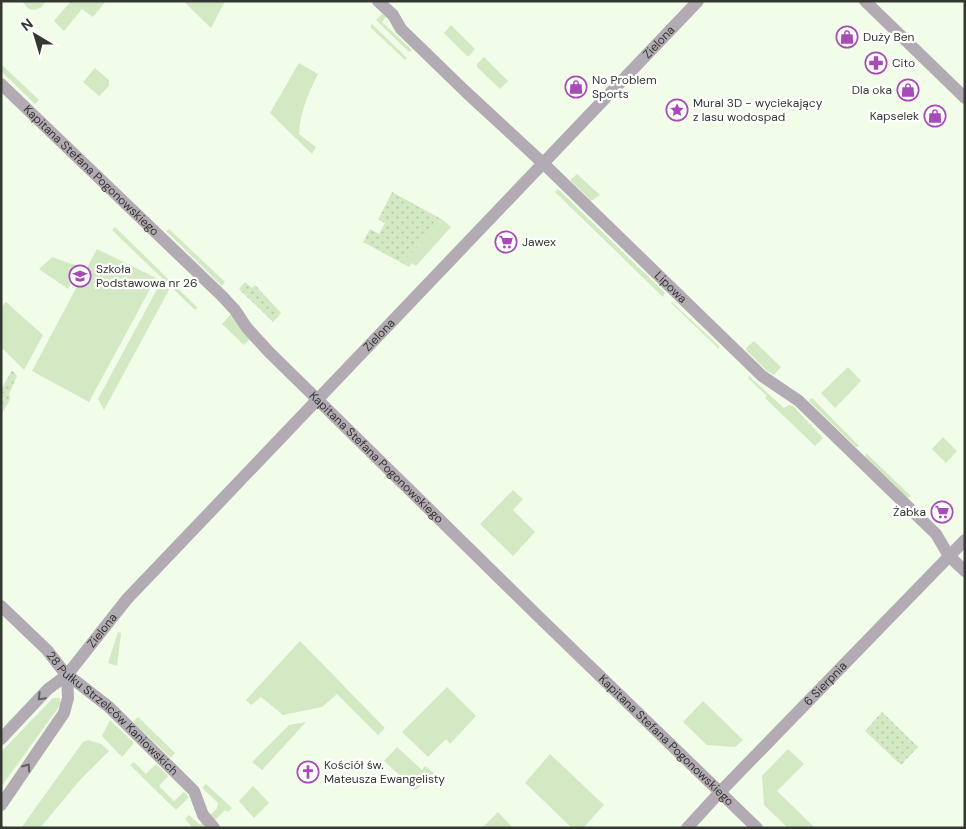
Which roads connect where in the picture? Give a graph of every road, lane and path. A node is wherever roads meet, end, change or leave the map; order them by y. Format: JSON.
{"nodes":[{"id":1,"x":378,"y":1,"type":"edge"},
{"id":2,"x":698,"y":1,"type":"edge"},
{"id":3,"x":865,"y":1,"type":"edge"},
{"id":4,"x":1,"y":84,"type":"edge"},
{"id":5,"x":965,"y":98,"type":"edge"},
{"id":6,"x":543,"y":163,"type":"junction"},
{"id":7,"x":318,"y":399,"type":"junction"},
{"id":8,"x":965,"y":540,"type":"edge"},
{"id":9,"x":950,"y":556,"type":"junction"},
{"id":10,"x":965,"y":571,"type":"edge"},
{"id":11,"x":1,"y":606,"type":"edge"},
{"id":12,"x":67,"y":675,"type":"junction"},
{"id":13,"x":1,"y":739,"type":"edge"},
{"id":14,"x":720,"y":792,"type":"junction"},
{"id":15,"x":1,"y":804,"type":"edge"},
{"id":16,"x":214,"y":828,"type":"edge"},
{"id":17,"x":687,"y":828,"type":"edge"},
{"id":18,"x":757,"y":828,"type":"edge"}],
"edges":[{"from":1,"to":6,"type":"street","name":"Lipowa"},
{"from":2,"to":6,"type":"street","name":"Zielona"},
{"from":3,"to":5,"type":"street"},
{"from":4,"to":7,"type":"street","name":"Kapitana Stefana Pogonowskiego"},
{"from":6,"to":7,"type":"street","name":"Zielona"},
{"from":6,"to":9,"type":"street","name":"Lipowa"},
{"from":7,"to":12,"type":"street","name":"Zielona"},
{"from":7,"to":14,"type":"street","name":"Kapitana Stefana Pogonowskiego"},
{"from":8,"to":9,"type":"street","name":"6 Sierpnia"},
{"from":9,"to":10,"type":"street","name":"Lipowa"},
{"from":9,"to":14,"type":"street","name":"6 Sierpnia"},
{"from":11,"to":12,"type":"street","name":"28 Pułku Strzelców Kaniowskich"},
{"from":12,"to":13,"type":"street","name":"Zielona","one_way":true},
{"from":15,"to":12,"type":"street","one_way":true},
{"from":12,"to":16,"type":"street","name":"28 Pułku Strzelców Kaniowskich"},
{"from":14,"to":17,"type":"street","name":"6 Sierpnia"},
{"from":14,"to":18,"type":"street","name":"Kapitana Stefana Pogonowskiego"}]}
